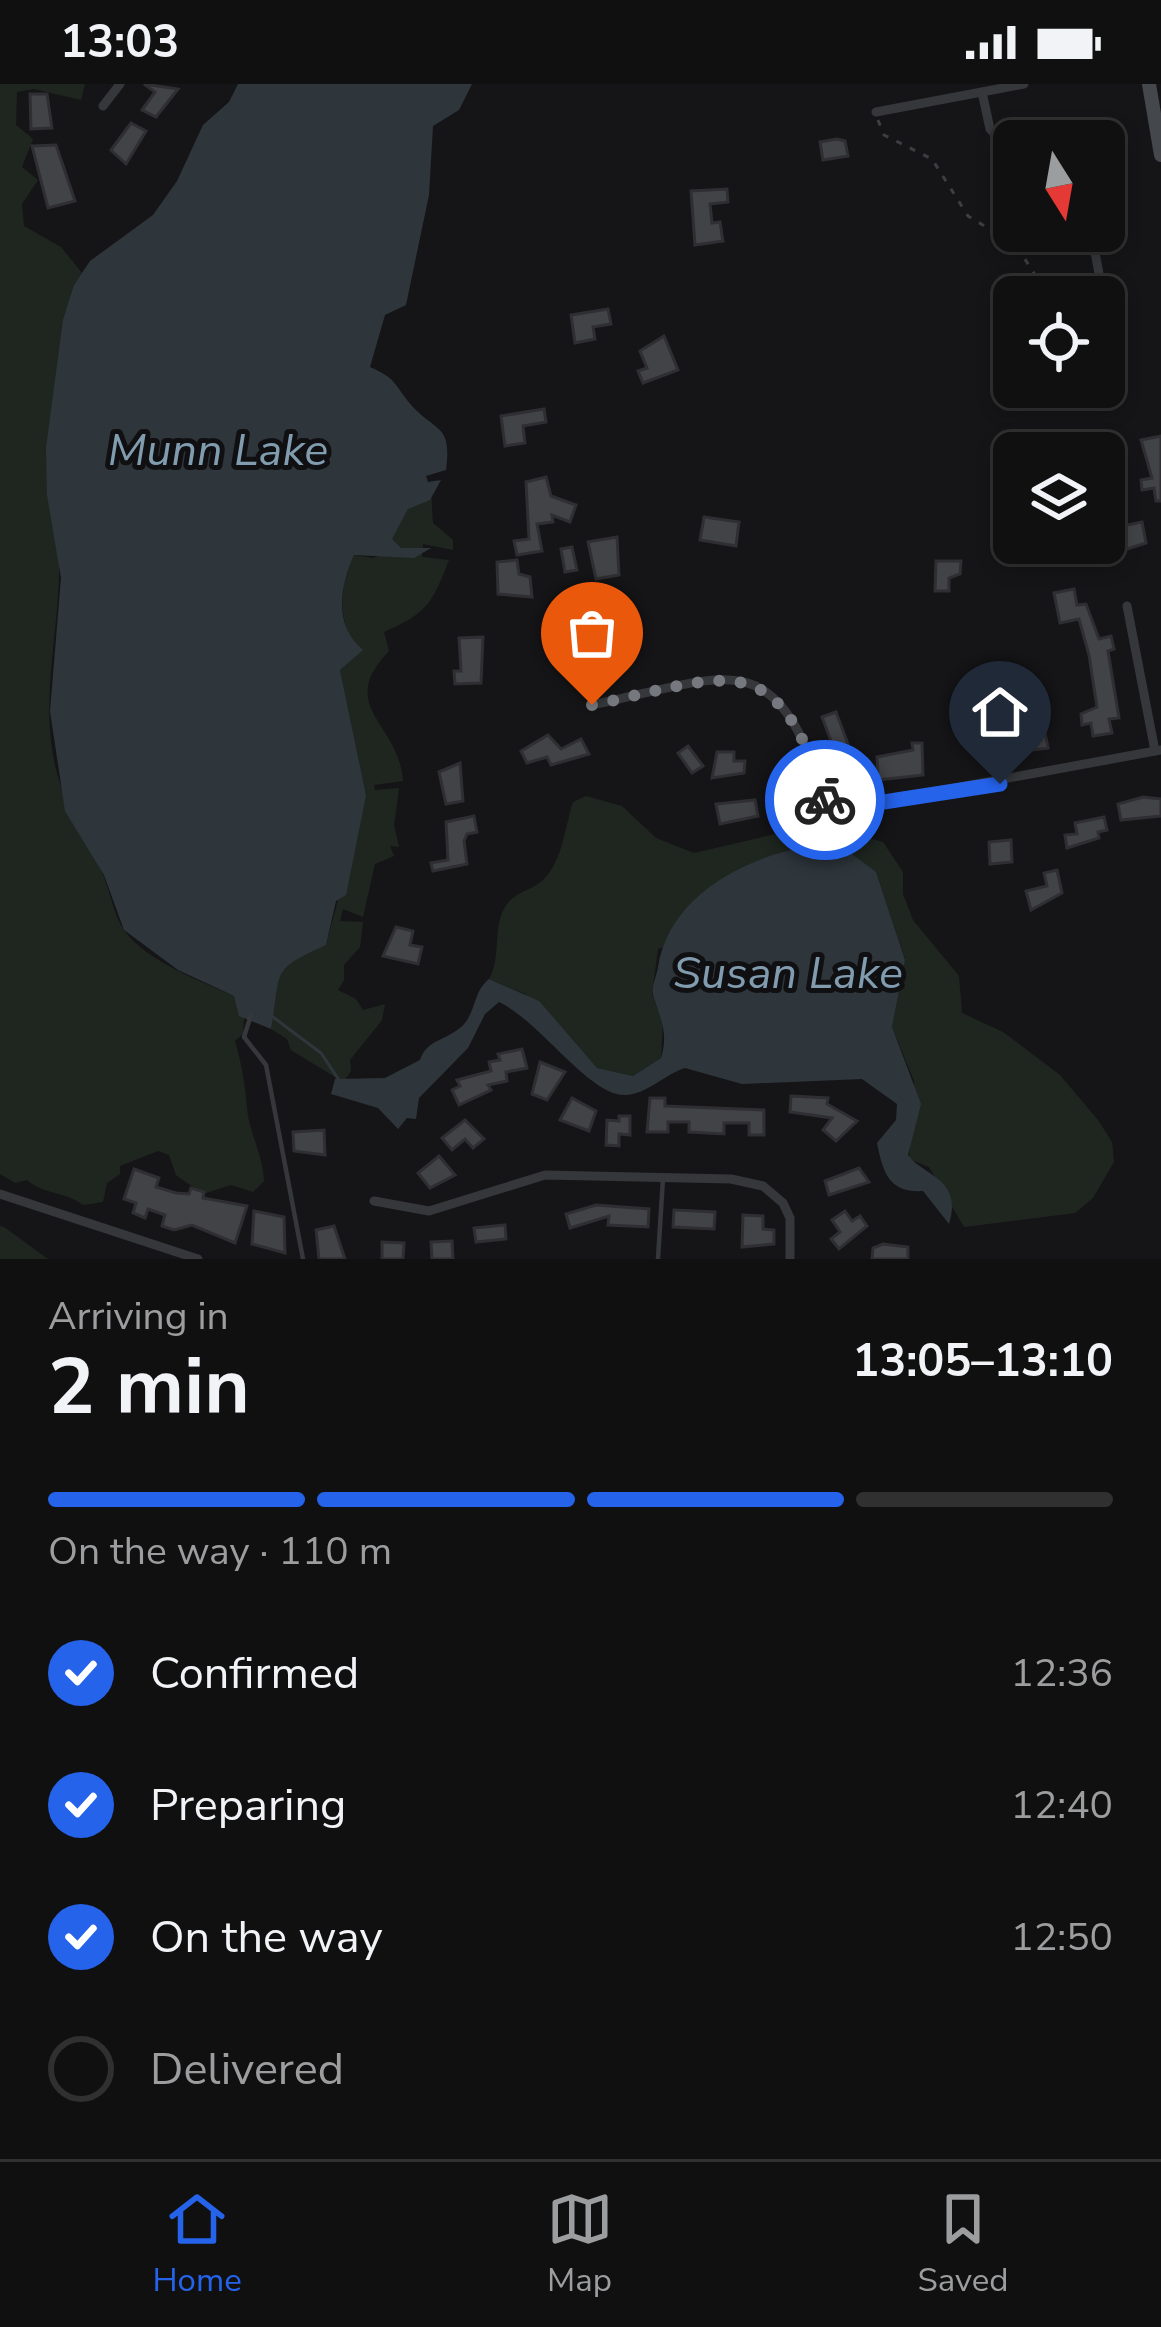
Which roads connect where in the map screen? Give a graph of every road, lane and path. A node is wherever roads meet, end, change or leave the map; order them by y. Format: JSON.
{"nodes":[{"id":1,"x":119,"y":84,"type":"edge"},
{"id":2,"x":1024,"y":84,"type":"edge"},
{"id":3,"x":1149,"y":84,"type":"edge"},
{"id":4,"x":982,"y":92,"type":"junction"},
{"id":5,"x":103,"y":106,"type":"dead end"},
{"id":6,"x":876,"y":112,"type":"joint"},
{"id":7,"x":993,"y":133,"type":"edge"},
{"id":8,"x":1161,"y":155,"type":"edge"},
{"id":9,"x":993,"y":231,"type":"edge"},
{"id":10,"x":1127,"y":606,"type":"dead end"},
{"id":11,"x":592,"y":705,"type":"dead end"},
{"id":12,"x":1158,"y":751,"type":"edge"},
{"id":13,"x":250,"y":1015,"type":"dead end"},
{"id":14,"x":663,"y":1178,"type":"junction"},
{"id":15,"x":0,"y":1194,"type":"edge"},
{"id":16,"x":374,"y":1201,"type":"dead end"},
{"id":17,"x":198,"y":1259,"type":"edge"},
{"id":18,"x":303,"y":1259,"type":"edge"},
{"id":19,"x":658,"y":1259,"type":"edge"},
{"id":20,"x":790,"y":1259,"type":"edge"}],
"edges":[{"from":1,"to":5,"type":"street"},
{"from":2,"to":4,"type":"street"},
{"from":3,"to":8,"type":"street"},
{"from":4,"to":6,"type":"street"},
{"from":4,"to":7,"type":"street"},
{"from":6,"to":9,"type":"path"},
{"from":10,"to":12,"type":"street"},
{"from":11,"to":12,"type":"street"},
{"from":13,"to":18,"type":"lane"},
{"from":14,"to":16,"type":"street"},
{"from":14,"to":19,"type":"lane"},
{"from":14,"to":20,"type":"street"},
{"from":15,"to":17,"type":"street"}]}
